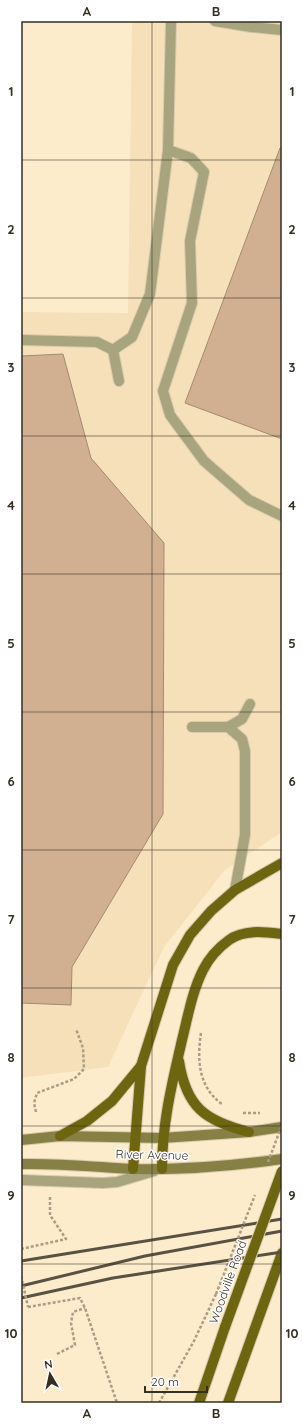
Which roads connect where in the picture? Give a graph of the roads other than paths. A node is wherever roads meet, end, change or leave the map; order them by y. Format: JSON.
{"nodes":[{"id":1,"x":172,"y":21,"type":"edge"},
{"id":2,"x":215,"y":21,"type":"edge"},
{"id":3,"x":282,"y":30,"type":"edge"},
{"id":4,"x":168,"y":150,"type":"junction"},
{"id":5,"x":21,"y":340,"type":"edge"},
{"id":6,"x":113,"y":350,"type":"junction"},
{"id":7,"x":119,"y":381,"type":"dead end"},
{"id":8,"x":282,"y":516,"type":"edge"},
{"id":9,"x":250,"y":704,"type":"dead end"},
{"id":10,"x":192,"y":727,"type":"dead end"},
{"id":11,"x":228,"y":727,"type":"junction"},
{"id":12,"x":282,"y":863,"type":"edge"},
{"id":13,"x":235,"y":890,"type":"junction"},
{"id":14,"x":282,"y":934,"type":"edge"},
{"id":15,"x":178,"y":1057,"type":"junction"},
{"id":16,"x":141,"y":1066,"type":"junction"},
{"id":17,"x":282,"y":1126,"type":"edge"},
{"id":18,"x":249,"y":1132,"type":"junction"},
{"id":19,"x":60,"y":1136,"type":"junction"},
{"id":20,"x":136,"y":1137,"type":"junction"},
{"id":21,"x":162,"y":1138,"type":"junction"},
{"id":22,"x":21,"y":1140,"type":"edge"},
{"id":23,"x":282,"y":1159,"type":"edge"},
{"id":24,"x":21,"y":1164,"type":"edge"},
{"id":25,"x":133,"y":1169,"type":"junction"},
{"id":26,"x":162,"y":1169,"type":"junction"},
{"id":27,"x":282,"y":1171,"type":"edge"},
{"id":28,"x":21,"y":1180,"type":"edge"},
{"id":29,"x":282,"y":1253,"type":"edge"},
{"id":30,"x":199,"y":1403,"type":"edge"},
{"id":31,"x":228,"y":1403,"type":"edge"}],
"edges":[{"from":1,"to":4,"type":"lane"},
{"from":2,"to":3,"type":"lane"},
{"from":4,"to":6,"type":"lane"},
{"from":4,"to":8,"type":"lane"},
{"from":5,"to":6,"type":"lane"},
{"from":6,"to":7,"type":"lane"},
{"from":9,"to":11,"type":"lane"},
{"from":10,"to":11,"type":"lane"},
{"from":11,"to":13,"type":"lane"},
{"from":12,"to":13,"type":"main road"},
{"from":13,"to":16,"type":"main road"},
{"from":14,"to":15,"type":"main road"},
{"from":15,"to":18,"type":"main road"},
{"from":15,"to":21,"type":"main road"},
{"from":16,"to":19,"type":"main road"},
{"from":16,"to":20,"type":"main road"},
{"from":17,"to":18,"type":"main road","name":"River Avenue"},
{"from":18,"to":21,"type":"main road","name":"River Avenue"},
{"from":19,"to":20,"type":"main road","name":"River Avenue"},
{"from":19,"to":22,"type":"main road","name":"River Avenue"},
{"from":20,"to":21,"type":"main road","name":"River Avenue"},
{"from":20,"to":25,"type":"main road"},
{"from":21,"to":26,"type":"main road"},
{"from":23,"to":26,"type":"main road","name":"River Avenue"},
{"from":24,"to":25,"type":"main road","name":"River Avenue"},
{"from":25,"to":26,"type":"main road","name":"River Avenue"},
{"from":26,"to":28,"type":"lane"},
{"from":27,"to":30,"type":"main road","name":"Woodville Road","bridge":true},
{"from":29,"to":31,"type":"main road"}]}
